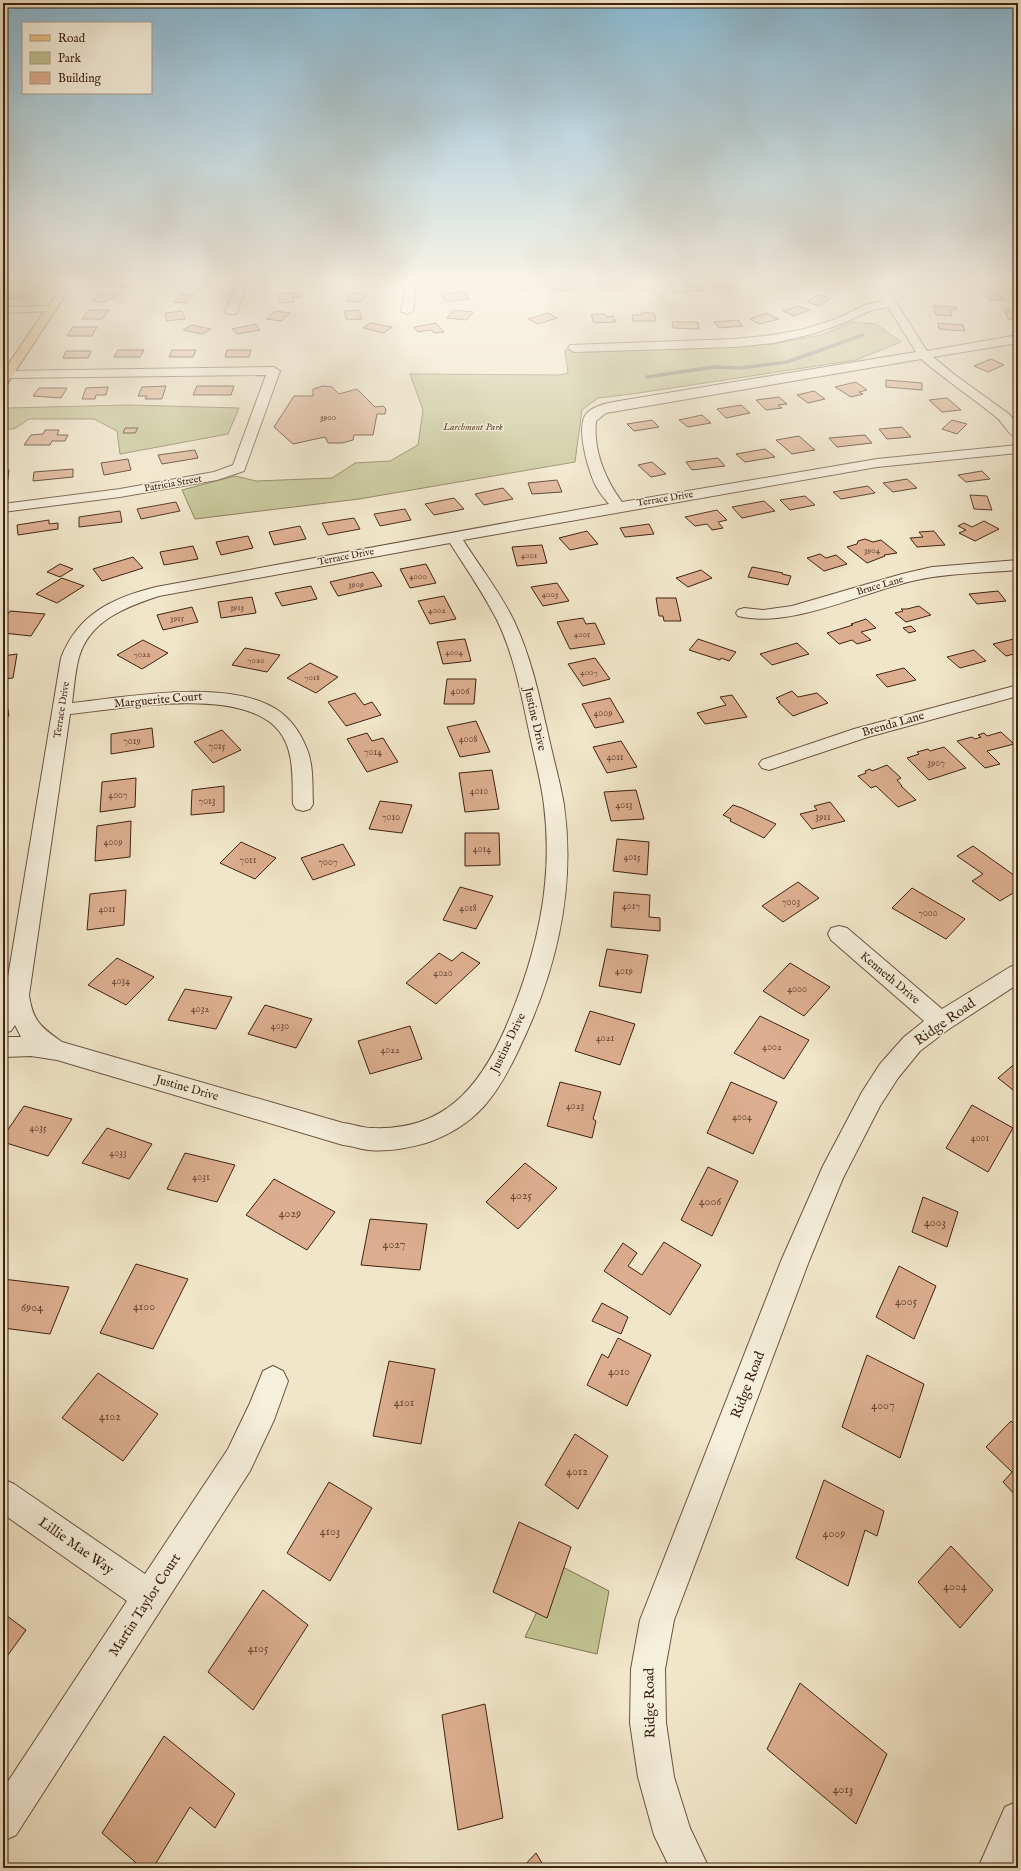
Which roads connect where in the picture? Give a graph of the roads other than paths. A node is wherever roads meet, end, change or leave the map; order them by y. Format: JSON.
{"nodes":[{"id":1,"x":12,"y":366,"type":"edge"},
{"id":2,"x":856,"y":366,"type":"edge"},
{"id":3,"x":937,"y":366,"type":"edge"},
{"id":4,"x":5,"y":377,"type":"edge"},
{"id":5,"x":1016,"y":429,"type":"edge"},
{"id":6,"x":1018,"y":449,"type":"edge"},
{"id":7,"x":618,"y":507,"type":"junction"},
{"id":8,"x":3,"y":508,"type":"edge"},
{"id":9,"x":453,"y":536,"type":"junction"},
{"id":10,"x":1018,"y":565,"type":"edge"},
{"id":11,"x":744,"y":613,"type":"dead end"},
{"id":12,"x":1018,"y":690,"type":"edge"},
{"id":13,"x":62,"y":709,"type":"junction"},
{"id":14,"x":769,"y":764,"type":"dead end"},
{"id":15,"x":303,"y":804,"type":"dead end"},
{"id":16,"x":839,"y":934,"type":"dead end"},
{"id":17,"x":1018,"y":973,"type":"edge"},
{"id":18,"x":17,"y":995,"type":"junction"},
{"id":19,"x":941,"y":1022,"type":"junction"},
{"id":20,"x":3,"y":1024,"type":"edge"},
{"id":21,"x":3,"y":1047,"type":"edge"},
{"id":22,"x":56,"y":1050,"type":"junction"},
{"id":23,"x":273,"y":1381,"type":"dead end"},
{"id":24,"x":3,"y":1495,"type":"edge"},
{"id":25,"x":150,"y":1597,"type":"junction"},
{"id":26,"x":1018,"y":1820,"type":"edge"},
{"id":27,"x":3,"y":1822,"type":"edge"},
{"id":28,"x":690,"y":1868,"type":"edge"},
{"id":29,"x":996,"y":1868,"type":"edge"}],
"edges":[{"from":1,"to":4,"type":"main road"},
{"from":2,"to":7,"type":"street"},
{"from":3,"to":5,"type":"street"},
{"from":4,"to":8,"type":"street","name":"Patricia Street"},
{"from":6,"to":7,"type":"street","name":"Terrace Drive"},
{"from":7,"to":9,"type":"street","name":"Terrace Drive"},
{"from":9,"to":13,"type":"street","name":"Terrace Drive"},
{"from":9,"to":22,"type":"street","name":"Justine Drive"},
{"from":10,"to":11,"type":"street","name":"Bruce Lane"},
{"from":12,"to":14,"type":"street","name":"Brenda Lane"},
{"from":13,"to":15,"type":"street","name":"Marguerite Court"},
{"from":13,"to":18,"type":"street","name":"Terrace Drive"},
{"from":16,"to":19,"type":"street","name":"Kenneth Drive"},
{"from":17,"to":19,"type":"street","name":"Ridge Road"},
{"from":18,"to":20,"type":"street","name":"Terrace Drive"},
{"from":18,"to":22,"type":"street"},
{"from":19,"to":28,"type":"street","name":"Ridge Road"},
{"from":21,"to":22,"type":"street","name":"Justine Drive"},
{"from":23,"to":25,"type":"street","name":"Martin Taylor Court"},
{"from":24,"to":25,"type":"street","name":"Lillie Mae Way"},
{"from":25,"to":27,"type":"street","name":"Martin Taylor Court"},
{"from":26,"to":29,"type":"street"}]}
